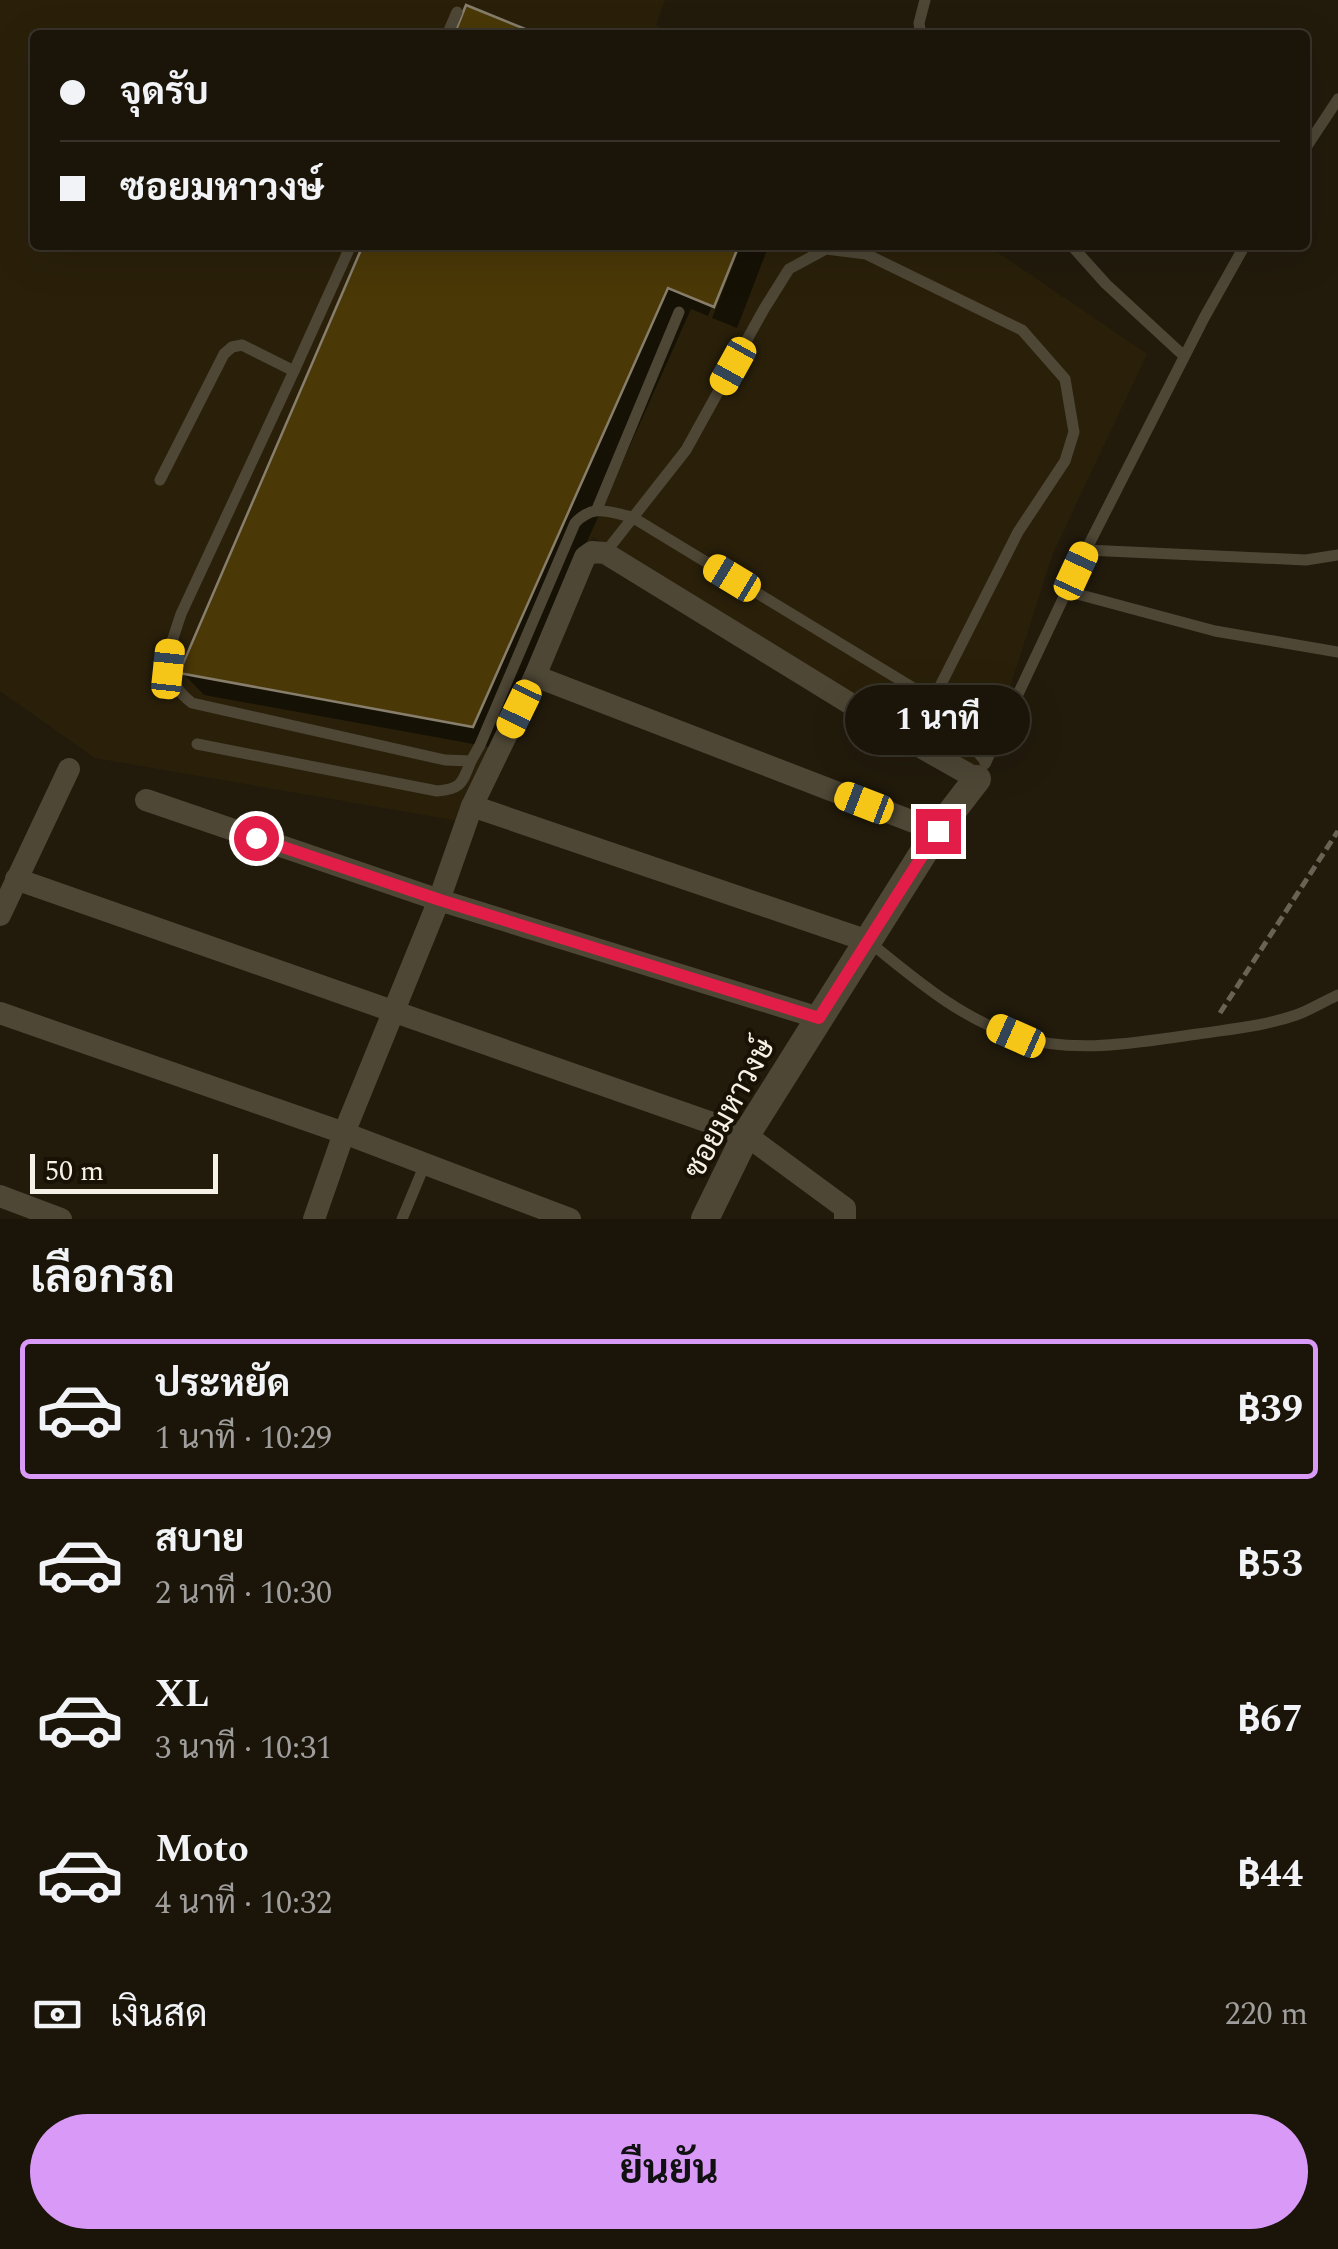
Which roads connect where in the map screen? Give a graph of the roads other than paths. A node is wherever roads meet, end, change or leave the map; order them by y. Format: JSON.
{"nodes":[{"id":1,"x":925,"y":0,"type":"edge"},
{"id":2,"x":457,"y":12,"type":"dead end"},
{"id":3,"x":449,"y":30,"type":"edge"},
{"id":4,"x":920,"y":30,"type":"edge"},
{"id":5,"x":1338,"y":98,"type":"edge"},
{"id":6,"x":1310,"y":141,"type":"edge"},
{"id":7,"x":348,"y":250,"type":"edge"},
{"id":8,"x":824,"y":250,"type":"edge"},
{"id":9,"x":834,"y":250,"type":"edge"},
{"id":10,"x":1075,"y":250,"type":"edge"},
{"id":11,"x":1243,"y":250,"type":"edge"},
{"id":12,"x":679,"y":312,"type":"dead end"},
{"id":13,"x":1184,"y":356,"type":"junction"},
{"id":14,"x":288,"y":369,"type":"junction"},
{"id":15,"x":160,"y":480,"type":"dead end"},
{"id":16,"x":597,"y":510,"type":"junction"},
{"id":17,"x":632,"y":517,"type":"junction"},
{"id":18,"x":1086,"y":550,"type":"junction"},
{"id":19,"x":605,"y":553,"type":"junction"},
{"id":20,"x":1338,"y":555,"type":"edge"},
{"id":21,"x":1066,"y":592,"type":"junction"},
{"id":22,"x":1338,"y":652,"type":"edge"},
{"id":23,"x":534,"y":676,"type":"junction"},
{"id":24,"x":933,"y":700,"type":"junction"},
{"id":25,"x":197,"y":744,"type":"dead end"},
{"id":26,"x":471,"y":761,"type":"junction"},
{"id":27,"x":69,"y":769,"type":"dead end"},
{"id":28,"x":982,"y":771,"type":"junction"},
{"id":29,"x":146,"y":800,"type":"dead end"},
{"id":30,"x":472,"y":806,"type":"junction"},
{"id":31,"x":938,"y":831,"type":"junction"},
{"id":32,"x":20,"y":881,"type":"junction"},
{"id":33,"x":440,"y":900,"type":"junction"},
{"id":34,"x":0,"y":915,"type":"edge"},
{"id":35,"x":868,"y":941,"type":"junction"},
{"id":36,"x":1338,"y":995,"type":"edge"},
{"id":37,"x":396,"y":1011,"type":"junction"},
{"id":38,"x":7,"y":1015,"type":"edge"},
{"id":39,"x":819,"y":1018,"type":"junction"},
{"id":40,"x":344,"y":1133,"type":"junction"},
{"id":41,"x":746,"y":1135,"type":"junction"},
{"id":42,"x":425,"y":1164,"type":"junction"},
{"id":43,"x":0,"y":1196,"type":"edge"},
{"id":44,"x":60,"y":1219,"type":"edge"},
{"id":45,"x":314,"y":1219,"type":"edge"},
{"id":46,"x":402,"y":1219,"type":"edge"},
{"id":47,"x":570,"y":1219,"type":"edge"},
{"id":48,"x":705,"y":1219,"type":"edge"},
{"id":49,"x":845,"y":1219,"type":"edge"}],
"edges":[{"from":1,"to":4,"type":"lane"},
{"from":2,"to":3,"type":"lane"},
{"from":5,"to":6,"type":"lane"},
{"from":7,"to":14,"type":"lane"},
{"from":8,"to":17,"type":"lane"},
{"from":9,"to":24,"type":"lane"},
{"from":10,"to":13,"type":"lane"},
{"from":11,"to":13,"type":"lane"},
{"from":12,"to":16,"type":"lane"},
{"from":13,"to":18,"type":"lane"},
{"from":14,"to":15,"type":"lane"},
{"from":14,"to":26,"type":"lane"},
{"from":16,"to":17,"type":"lane"},
{"from":16,"to":26,"type":"lane"},
{"from":17,"to":19,"type":"lane"},
{"from":17,"to":24,"type":"lane"},
{"from":18,"to":20,"type":"lane"},
{"from":18,"to":21,"type":"lane"},
{"from":19,"to":23,"type":"street"},
{"from":19,"to":28,"type":"street"},
{"from":21,"to":22,"type":"lane"},
{"from":21,"to":28,"type":"lane"},
{"from":23,"to":30,"type":"street"},
{"from":23,"to":31,"type":"street"},
{"from":24,"to":28,"type":"lane"},
{"from":25,"to":26,"type":"lane"},
{"from":27,"to":32,"type":"street"},
{"from":28,"to":31,"type":"street","name":"ซอยมหาวงษ์"},
{"from":29,"to":33,"type":"street"},
{"from":30,"to":33,"type":"street"},
{"from":30,"to":35,"type":"street"},
{"from":31,"to":35,"type":"street","name":"ซอยมหาวงษ์"},
{"from":32,"to":34,"type":"street"},
{"from":32,"to":37,"type":"street"},
{"from":33,"to":37,"type":"street"},
{"from":33,"to":39,"type":"street"},
{"from":35,"to":36,"type":"lane"},
{"from":35,"to":39,"type":"street","name":"ซอยมหาวงษ์"},
{"from":37,"to":40,"type":"street"},
{"from":37,"to":41,"type":"street"},
{"from":38,"to":40,"type":"street"},
{"from":39,"to":41,"type":"street","name":"ซอยมหาวงษ์"},
{"from":40,"to":42,"type":"street"},
{"from":40,"to":45,"type":"street"},
{"from":41,"to":48,"type":"street","name":"ซอยมหาวงษ์"},
{"from":41,"to":49,"type":"street"},
{"from":42,"to":46,"type":"lane"},
{"from":42,"to":47,"type":"street"},
{"from":43,"to":44,"type":"street"}]}
